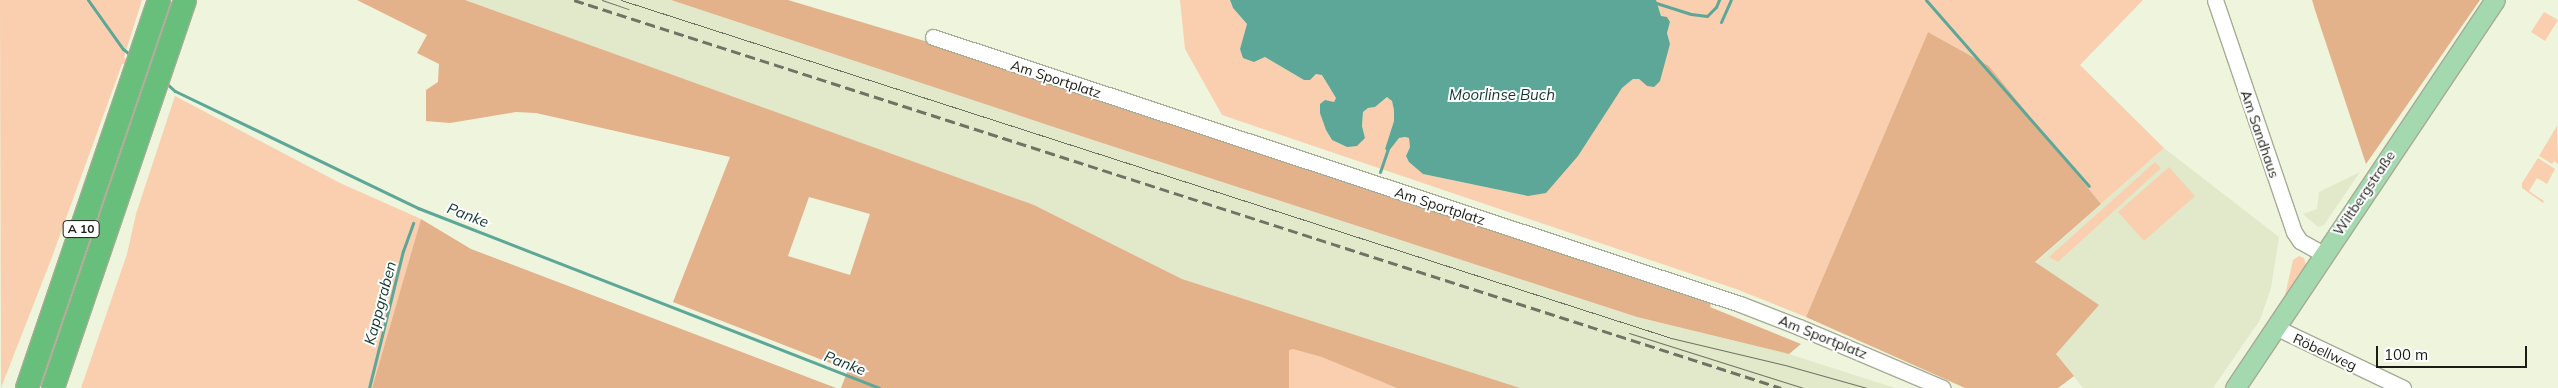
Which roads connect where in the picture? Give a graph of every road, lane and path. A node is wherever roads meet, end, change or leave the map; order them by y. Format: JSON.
{"nodes":[{"id":1,"x":159,"y":0,"type":"edge"},
{"id":2,"x":185,"y":0,"type":"edge"},
{"id":3,"x":2215,"y":0,"type":"edge"},
{"id":4,"x":2495,"y":0,"type":"edge"},
{"id":5,"x":933,"y":37,"type":"dead end"},
{"id":6,"x":2323,"y":254,"type":"junction"},
{"id":7,"x":2275,"y":327,"type":"junction"},
{"id":8,"x":27,"y":388,"type":"edge"},
{"id":9,"x":53,"y":388,"type":"edge"},
{"id":10,"x":1943,"y":388,"type":"edge"},
{"id":11,"x":2235,"y":388,"type":"edge"},
{"id":12,"x":2403,"y":388,"type":"edge"}],
"edges":[{"from":1,"to":8,"type":"highway","number":"A 10"},
{"from":2,"to":9,"type":"highway","number":"A 10"},
{"from":3,"to":6,"type":"street","name":"Am Sandhaus"},
{"from":4,"to":6,"type":"main road","name":"Wiltbergstraße"},
{"from":5,"to":10,"type":"street","name":"Am Sportplatz"},
{"from":6,"to":7,"type":"main road","name":"Wiltbergstraße"},
{"from":7,"to":11,"type":"main road","name":"Wiltbergstraße"},
{"from":7,"to":12,"type":"street","name":"Röbellweg"}]}
